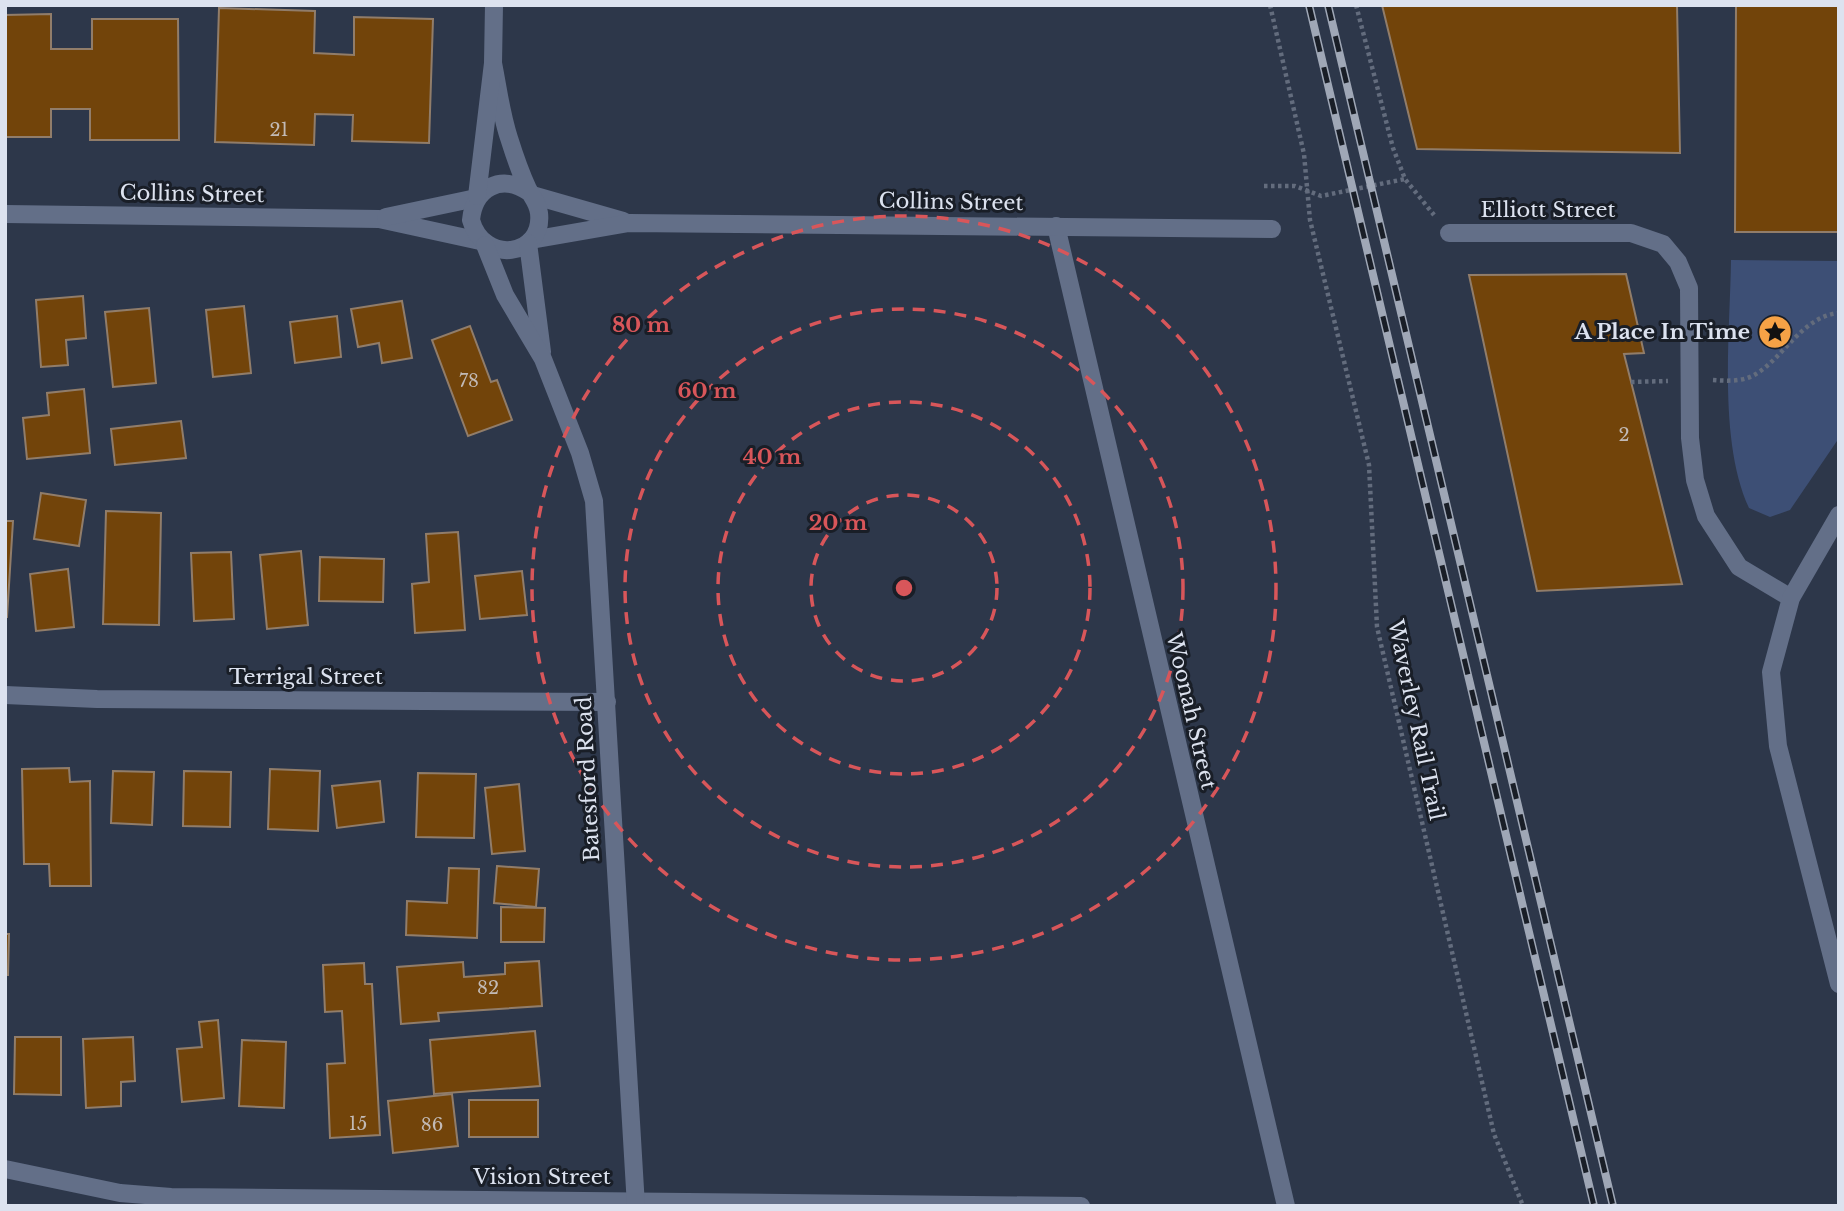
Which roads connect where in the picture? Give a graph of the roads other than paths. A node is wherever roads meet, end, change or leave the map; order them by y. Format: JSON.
{"nodes":[{"id":1,"x":494,"y":5,"type":"edge"},
{"id":2,"x":493,"y":63,"type":"junction"},
{"id":3,"x":531,"y":193,"type":"junction"},
{"id":4,"x":477,"y":197,"type":"junction"},
{"id":5,"x":5,"y":214,"type":"edge"},
{"id":6,"x":379,"y":219,"type":"junction"},
{"id":7,"x":629,"y":222,"type":"junction"},
{"id":8,"x":1056,"y":226,"type":"junction"},
{"id":9,"x":1272,"y":229,"type":"dead end"},
{"id":10,"x":1449,"y":233,"type":"road end"},
{"id":11,"x":530,"y":241,"type":"junction"},
{"id":12,"x":483,"y":243,"type":"junction"},
{"id":13,"x":543,"y":359,"type":"junction"},
{"id":14,"x":1839,"y":515,"type":"edge"},
{"id":15,"x":1791,"y":598,"type":"junction"},
{"id":16,"x":5,"y":695,"type":"edge"},
{"id":17,"x":607,"y":702,"type":"junction"},
{"id":18,"x":1839,"y":984,"type":"edge"},
{"id":19,"x":5,"y":1169,"type":"edge"},
{"id":20,"x":636,"y":1203,"type":"edge"},
{"id":21,"x":1081,"y":1206,"type":"edge"},
{"id":22,"x":1286,"y":1206,"type":"edge"}],
"edges":[{"from":1,"to":2,"type":"street"},
{"from":2,"to":3,"type":"street"},
{"from":2,"to":4,"type":"street"},
{"from":3,"to":4,"type":"street"},
{"from":3,"to":7,"type":"street","name":"Collins Street"},
{"from":3,"to":11,"type":"street"},
{"from":4,"to":6,"type":"street","name":"Collins Street"},
{"from":4,"to":12,"type":"street"},
{"from":5,"to":6,"type":"street","name":"Collins Street"},
{"from":6,"to":12,"type":"street","name":"Collins Street"},
{"from":7,"to":8,"type":"street","name":"Collins Street"},
{"from":7,"to":11,"type":"street","name":"Collins Street"},
{"from":8,"to":9,"type":"street","name":"Collins Street"},
{"from":8,"to":22,"type":"street","name":"Woonah Street"},
{"from":10,"to":15,"type":"street","name":"Elliott Street"},
{"from":11,"to":12,"type":"street"},
{"from":11,"to":13,"type":"street","name":"Batesford Road"},
{"from":12,"to":13,"type":"street","name":"Batesford Road"},
{"from":13,"to":17,"type":"street","name":"Batesford Road"},
{"from":14,"to":15,"type":"street"},
{"from":15,"to":18,"type":"street"},
{"from":16,"to":17,"type":"street","name":"Terrigal Street"},
{"from":17,"to":20,"type":"street","name":"Batesford Road"},
{"from":19,"to":20,"type":"street","name":"Vision Street"},
{"from":20,"to":21,"type":"street","name":"Vision Street"}]}
